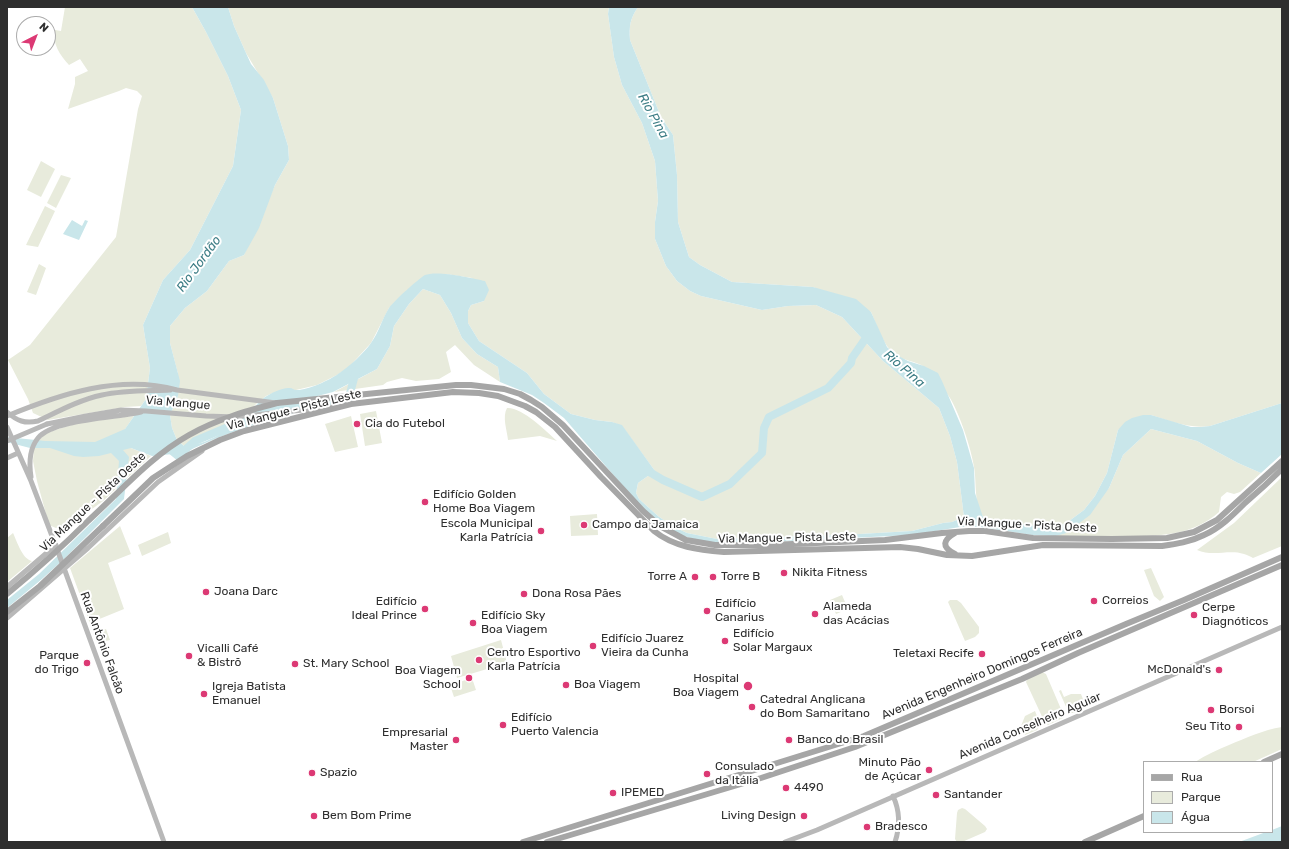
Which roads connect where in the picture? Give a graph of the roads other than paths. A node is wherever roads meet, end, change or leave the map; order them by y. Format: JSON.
{"nodes":[{"id":1,"x":177,"y":390,"type":"junction"},
{"id":2,"x":277,"y":403,"type":"junction"},
{"id":3,"x":351,"y":404,"type":"junction"},
{"id":4,"x":146,"y":411,"type":"junction"},
{"id":5,"x":7,"y":412,"type":"edge"},
{"id":6,"x":7,"y":416,"type":"edge"},
{"id":7,"x":7,"y":429,"type":"edge"},
{"id":8,"x":7,"y":440,"type":"edge"},
{"id":9,"x":220,"y":440,"type":"junction"},
{"id":10,"x":17,"y":451,"type":"junction"},
{"id":11,"x":7,"y":458,"type":"edge"},
{"id":12,"x":1282,"y":461,"type":"edge"},
{"id":13,"x":1282,"y":470,"type":"edge"},
{"id":14,"x":31,"y":481,"type":"junction"},
{"id":15,"x":956,"y":532,"type":"junction"},
{"id":16,"x":57,"y":547,"type":"junction"},
{"id":17,"x":957,"y":556,"type":"junction"},
{"id":18,"x":1282,"y":557,"type":"edge"},
{"id":19,"x":1282,"y":565,"type":"edge"},
{"id":20,"x":64,"y":568,"type":"junction"},
{"id":21,"x":7,"y":587,"type":"edge"},
{"id":22,"x":7,"y":594,"type":"edge"},
{"id":23,"x":7,"y":612,"type":"edge"},
{"id":24,"x":7,"y":618,"type":"edge"},
{"id":25,"x":1282,"y":627,"type":"edge"},
{"id":26,"x":1282,"y":754,"type":"edge"},
{"id":27,"x":1266,"y":761,"type":"edge"},
{"id":28,"x":893,"y":796,"type":"junction"},
{"id":29,"x":1143,"y":816,"type":"edge"},
{"id":30,"x":164,"y":842,"type":"edge"},
{"id":31,"x":523,"y":842,"type":"edge"},
{"id":32,"x":547,"y":842,"type":"edge"},
{"id":33,"x":785,"y":842,"type":"edge"},
{"id":34,"x":895,"y":842,"type":"edge"},
{"id":35,"x":1084,"y":842,"type":"edge"}],
"edges":[{"from":1,"to":2,"type":"main road","name":"Via Mangue","bridge":true},
{"from":1,"to":5,"type":"main road","bridge":true},
{"from":1,"to":6,"type":"main road","name":"Via Mangue","bridge":true},
{"from":2,"to":15,"type":"main road","name":"Via Mangue - Pista Oeste"},
{"from":2,"to":22,"type":"main road","name":"Via Mangue - Pista Oeste","bridge":true},
{"from":3,"to":4,"type":"main road","name":"Via Mangue","bridge":true},
{"from":3,"to":9,"type":"main road","name":"Via Mangue - Pista Leste"},
{"from":3,"to":17,"type":"main road","name":"Via Mangue - Pista Leste"},
{"from":4,"to":8,"type":"main road","name":"Via Mangue","bridge":true},
{"from":4,"to":14,"type":"main road"},
{"from":7,"to":10,"type":"main road","name":"Rua Antônio Falcão"},
{"from":9,"to":20,"type":"main road"},
{"from":9,"to":23,"type":"main road","name":"Via Mangue - Pista Leste","bridge":true},
{"from":10,"to":11,"type":"main road"},
{"from":10,"to":14,"type":"main road","name":"Rua Antônio Falcão"},
{"from":12,"to":15,"type":"main road","name":"Via Mangue - Pista Oeste"},
{"from":13,"to":17,"type":"main road","name":"Via Mangue - Pista Leste"},
{"from":14,"to":16,"type":"main road","name":"Rua Antônio Falcão"},
{"from":15,"to":17,"type":"main road"},
{"from":16,"to":20,"type":"main road","name":"Rua Antônio Falcão"},
{"from":16,"to":21,"type":"main road"},
{"from":18,"to":31,"type":"main road","name":"Avenida Engenheiro Domingos Ferreira"},
{"from":19,"to":32,"type":"main road","name":"Avenida Engenheiro Domingos Ferreira"},
{"from":20,"to":24,"type":"main road"},
{"from":20,"to":30,"type":"main road","name":"Rua Antônio Falcão"},
{"from":25,"to":28,"type":"main road","name":"Avenida Conselheiro Aguiar"},
{"from":26,"to":27,"type":"main road"},
{"from":28,"to":33,"type":"main road","name":"Avenida Conselheiro Aguiar"},
{"from":28,"to":34,"type":"main road"},
{"from":29,"to":35,"type":"main road"}]}
